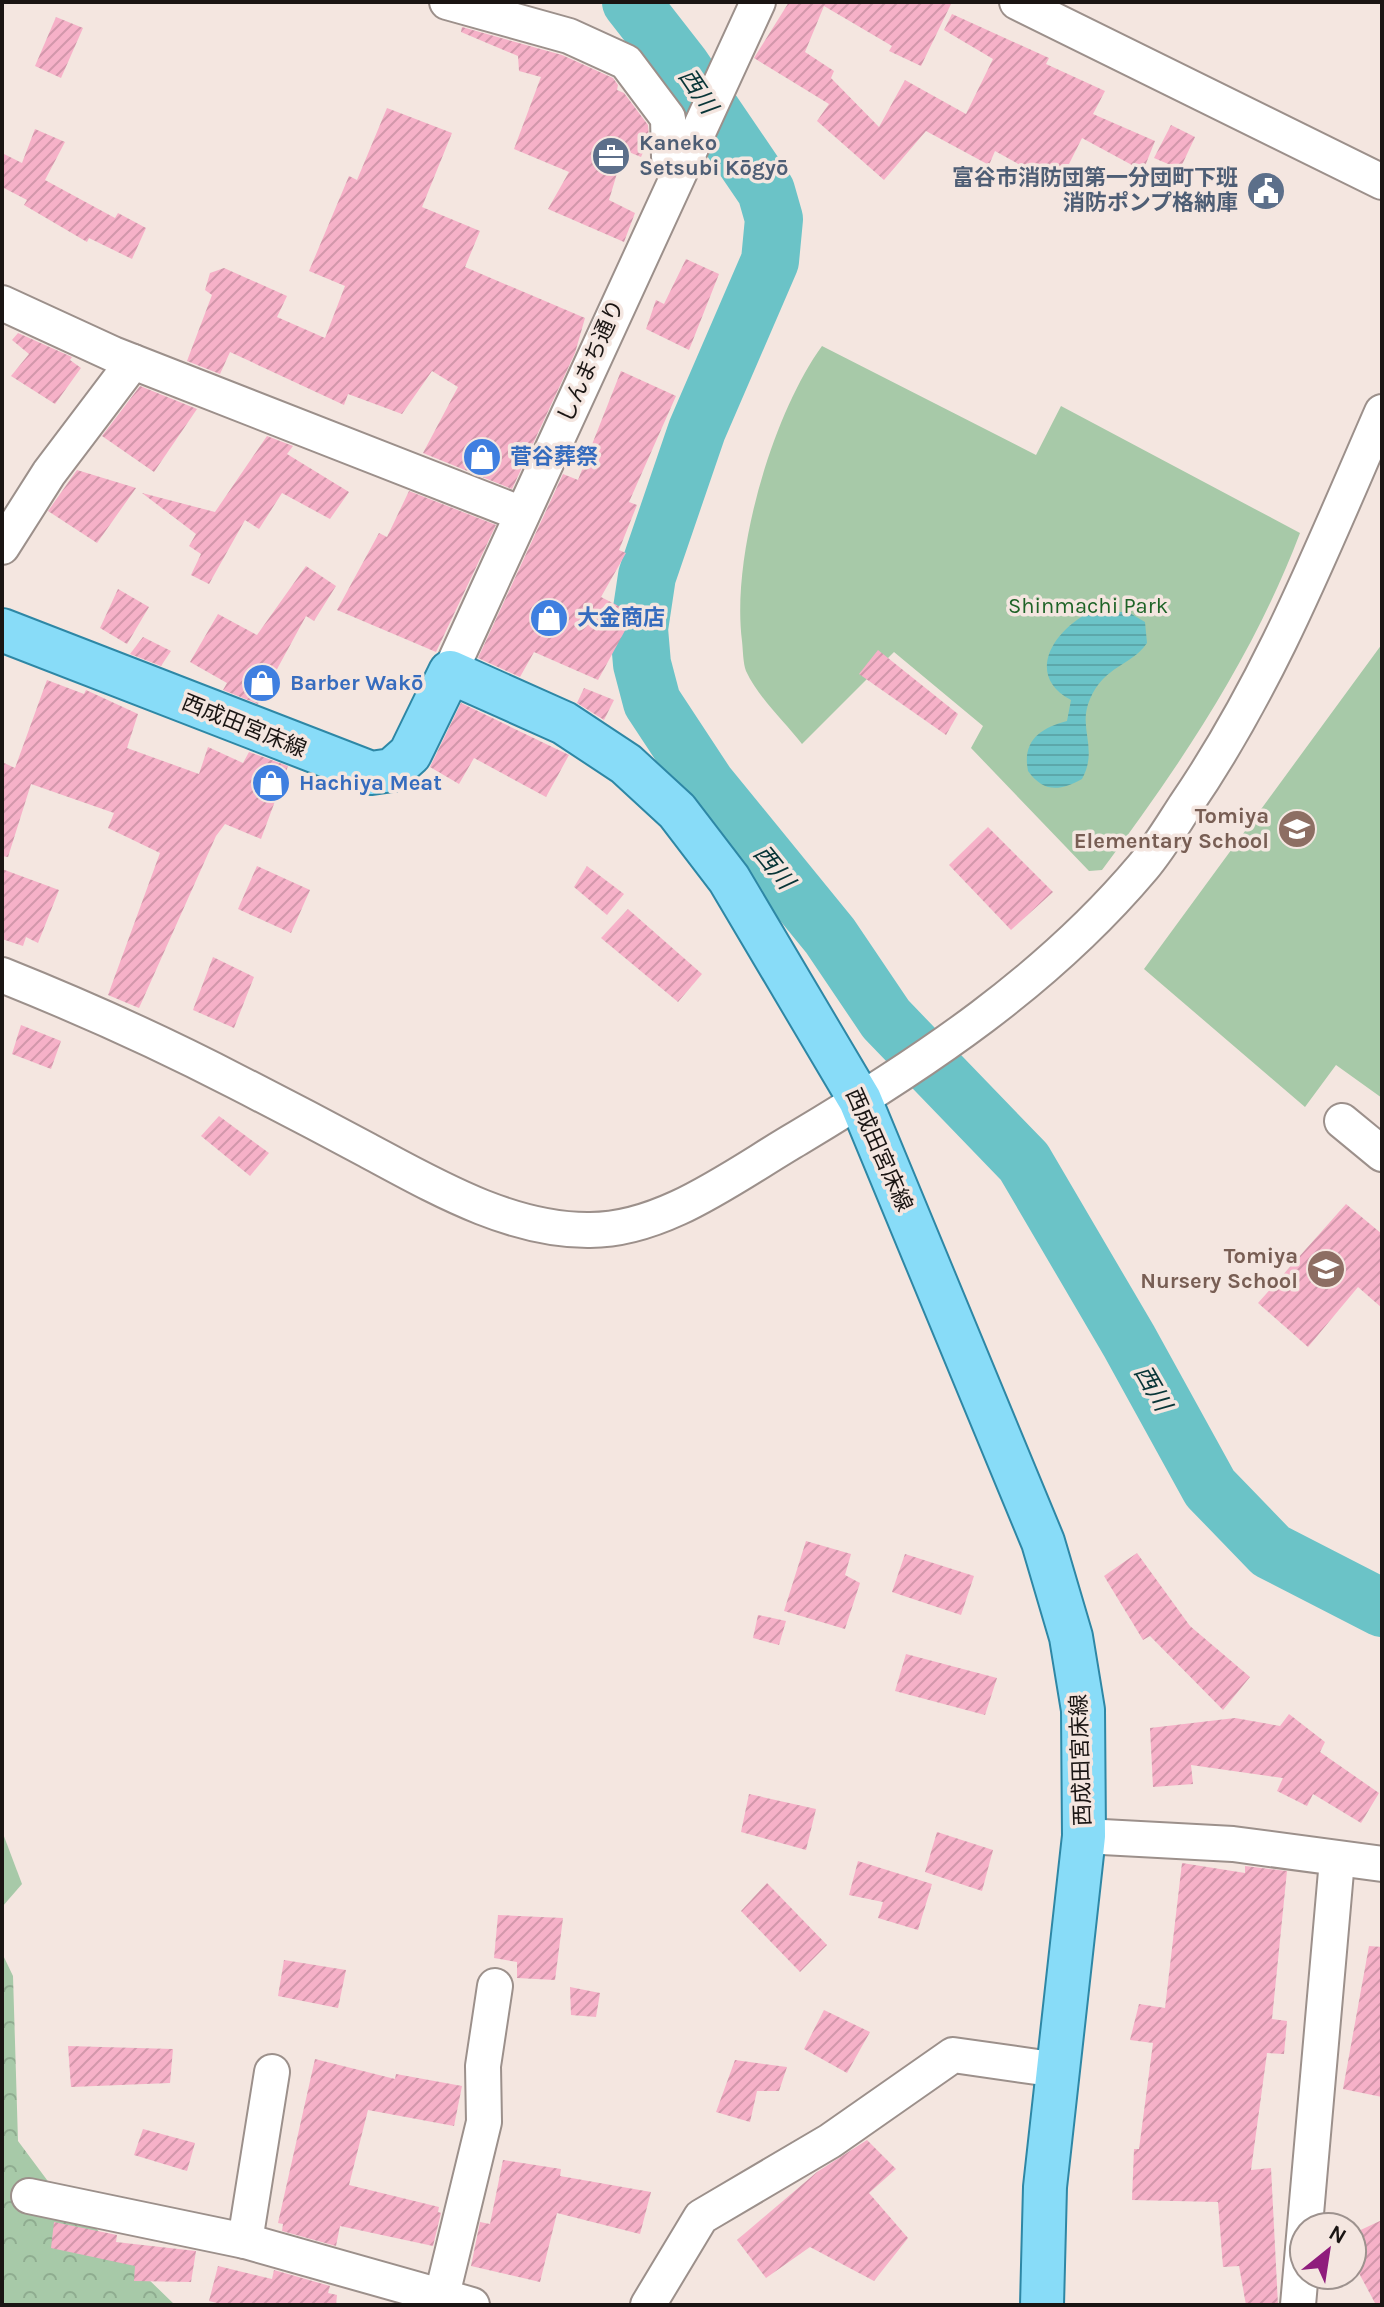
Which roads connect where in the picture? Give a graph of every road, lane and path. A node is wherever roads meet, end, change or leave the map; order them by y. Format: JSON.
{"nodes":[{"id":1,"x":447,"y":2,"type":"edge"},
{"id":2,"x":758,"y":2,"type":"edge"},
{"id":3,"x":1017,"y":2,"type":"edge"},
{"id":4,"x":687,"y":152,"type":"junction"},
{"id":5,"x":1382,"y":182,"type":"edge"},
{"id":6,"x":2,"y":303,"type":"edge"},
{"id":7,"x":133,"y":362,"type":"junction"},
{"id":8,"x":1382,"y":412,"type":"edge"},
{"id":9,"x":522,"y":514,"type":"junction"},
{"id":10,"x":2,"y":547,"type":"edge"},
{"id":11,"x":2,"y":630,"type":"edge"},
{"id":12,"x":450,"y":672,"type":"junction"},
{"id":13,"x":2,"y":975,"type":"edge"},
{"id":14,"x":875,"y":1090,"type":"junction"},
{"id":15,"x":1342,"y":1121,"type":"dead end"},
{"id":16,"x":1382,"y":1154,"type":"edge"},
{"id":17,"x":1084,"y":1836,"type":"junction"},
{"id":18,"x":1337,"y":1860,"type":"junction"},
{"id":19,"x":1382,"y":1864,"type":"edge"},
{"id":20,"x":495,"y":1986,"type":"dead end"},
{"id":21,"x":1058,"y":2070,"type":"junction"},
{"id":22,"x":272,"y":2072,"type":"dead end"},
{"id":23,"x":29,"y":2196,"type":"dead end"},
{"id":24,"x":245,"y":2241,"type":"junction"},
{"id":25,"x":457,"y":2300,"type":"edge"},
{"id":26,"x":648,"y":2305,"type":"edge"},
{"id":27,"x":1042,"y":2305,"type":"edge"},
{"id":28,"x":1298,"y":2305,"type":"edge"}],
"edges":[{"from":1,"to":4,"type":"street"},
{"from":2,"to":4,"type":"street","name":"しんまち通り"},
{"from":3,"to":5,"type":"street"},
{"from":4,"to":9,"type":"street","name":"しんまち通り"},
{"from":6,"to":7,"type":"street"},
{"from":7,"to":9,"type":"street"},
{"from":7,"to":10,"type":"street"},
{"from":8,"to":14,"type":"street"},
{"from":9,"to":12,"type":"street","name":"しんまち通り"},
{"from":11,"to":12,"type":"main road","name":"西成田宮床線"},
{"from":12,"to":14,"type":"main road","name":"西成田宮床線"},
{"from":13,"to":14,"type":"street"},
{"from":14,"to":17,"type":"main road","name":"西成田宮床線"},
{"from":15,"to":16,"type":"street"},
{"from":17,"to":18,"type":"street"},
{"from":17,"to":21,"type":"main road","name":"西成田宮床線"},
{"from":18,"to":19,"type":"street"},
{"from":18,"to":28,"type":"street"},
{"from":20,"to":25,"type":"street"},
{"from":21,"to":26,"type":"street"},
{"from":21,"to":27,"type":"main road","name":"西成田宮床線"},
{"from":22,"to":24,"type":"street"},
{"from":23,"to":24,"type":"street"},
{"from":24,"to":25,"type":"street"}]}
